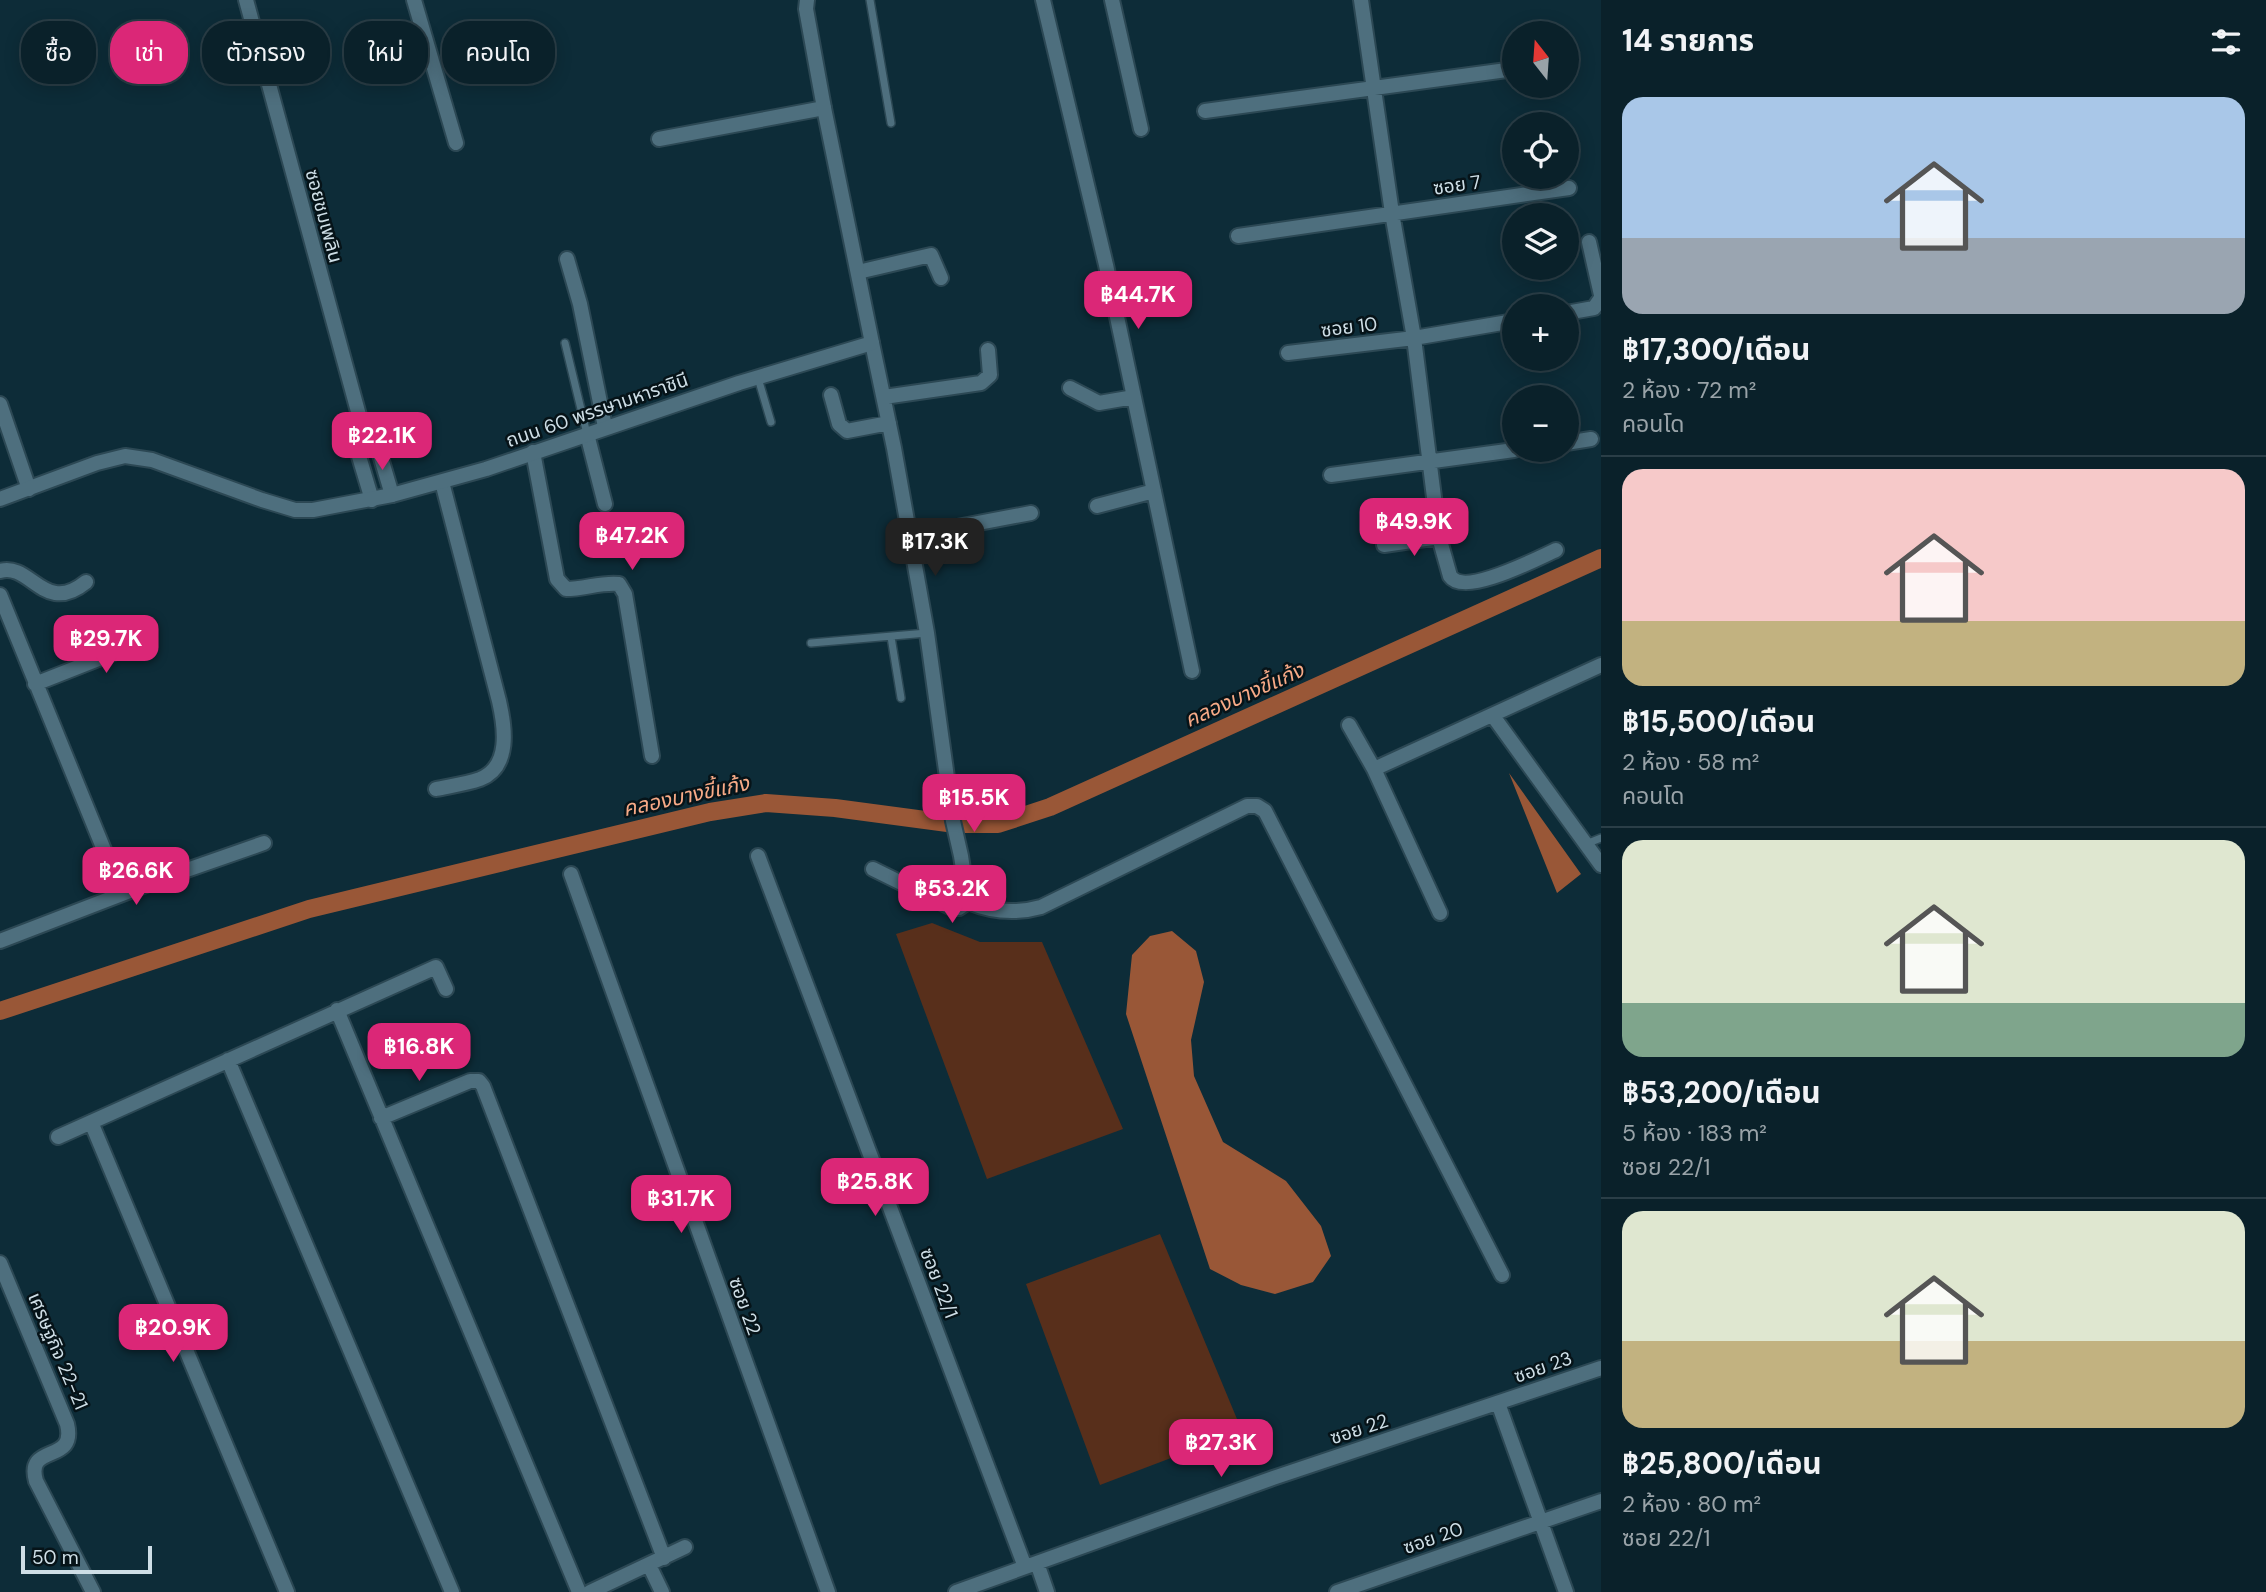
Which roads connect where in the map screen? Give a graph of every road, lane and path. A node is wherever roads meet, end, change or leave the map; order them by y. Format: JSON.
{"nodes":[{"id":1,"x":246,"y":0,"type":"edge"},
{"id":2,"x":414,"y":0,"type":"edge"},
{"id":3,"x":807,"y":0,"type":"edge"},
{"id":4,"x":1043,"y":0,"type":"edge"},
{"id":5,"x":1112,"y":0,"type":"edge"},
{"id":6,"x":1361,"y":0,"type":"edge"},
{"id":7,"x":873,"y":2,"type":"edge"},
{"id":8,"x":1502,"y":71,"type":"edge"},
{"id":9,"x":1374,"y":87,"type":"junction"},
{"id":10,"x":824,"y":108,"type":"junction"},
{"id":11,"x":1205,"y":111,"type":"dead end"},
{"id":12,"x":891,"y":123,"type":"dead end"},
{"id":13,"x":1141,"y":129,"type":"dead end"},
{"id":14,"x":659,"y":139,"type":"dead end"},
{"id":15,"x":456,"y":143,"type":"dead end"},
{"id":16,"x":1562,"y":189,"type":"edge"},
{"id":17,"x":1392,"y":214,"type":"junction"},
{"id":18,"x":1238,"y":236,"type":"dead end"},
{"id":19,"x":1589,"y":243,"type":"dead end"},
{"id":20,"x":567,"y":258,"type":"dead end"},
{"id":21,"x":858,"y":272,"type":"junction"},
{"id":22,"x":941,"y":278,"type":"dead end"},
{"id":23,"x":1601,"y":297,"type":"edge"},
{"id":24,"x":1579,"y":311,"type":"edge"},
{"id":25,"x":1502,"y":323,"type":"edge"},
{"id":26,"x":1414,"y":338,"type":"junction"},
{"id":27,"x":565,"y":343,"type":"dead end"},
{"id":28,"x":872,"y":343,"type":"junction"},
{"id":29,"x":988,"y":350,"type":"dead end"},
{"id":30,"x":1288,"y":353,"type":"dead end"},
{"id":31,"x":758,"y":377,"type":"junction"},
{"id":32,"x":1070,"y":388,"type":"dead end"},
{"id":33,"x":831,"y":395,"type":"dead end"},
{"id":34,"x":884,"y":397,"type":"junction"},
{"id":35,"x":1134,"y":397,"type":"junction"},
{"id":36,"x":0,"y":404,"type":"edge"},
{"id":37,"x":771,"y":422,"type":"dead end"},
{"id":38,"x":889,"y":423,"type":"junction"},
{"id":39,"x":606,"y":427,"type":"junction"},
{"id":40,"x":587,"y":434,"type":"junction"},
{"id":41,"x":1591,"y":439,"type":"dead end"},
{"id":42,"x":366,"y":441,"type":"junction"},
{"id":43,"x":1579,"y":441,"type":"edge"},
{"id":44,"x":533,"y":452,"type":"junction"},
{"id":45,"x":1502,"y":452,"type":"edge"},
{"id":46,"x":1429,"y":461,"type":"junction"},
{"id":47,"x":1331,"y":475,"type":"dead end"},
{"id":48,"x":442,"y":482,"type":"junction"},
{"id":49,"x":29,"y":489,"type":"junction"},
{"id":50,"x":1154,"y":491,"type":"junction"},
{"id":51,"x":392,"y":495,"type":"junction"},
{"id":52,"x":0,"y":499,"type":"edge"},
{"id":53,"x":372,"y":500,"type":"junction"},
{"id":54,"x":605,"y":504,"type":"dead end"},
{"id":55,"x":1097,"y":506,"type":"dead end"},
{"id":56,"x":1031,"y":513,"type":"dead end"},
{"id":57,"x":910,"y":536,"type":"junction"},
{"id":58,"x":1439,"y":537,"type":"junction"},
{"id":59,"x":1384,"y":545,"type":"dead end"},
{"id":60,"x":1556,"y":550,"type":"dead end"},
{"id":61,"x":0,"y":571,"type":"edge"},
{"id":62,"x":86,"y":582,"type":"dead end"},
{"id":63,"x":0,"y":595,"type":"edge"},
{"id":64,"x":927,"y":633,"type":"junction"},
{"id":65,"x":140,"y":634,"type":"dead end"},
{"id":66,"x":891,"y":636,"type":"junction"},
{"id":67,"x":811,"y":643,"type":"dead end"},
{"id":68,"x":1601,"y":665,"type":"edge"},
{"id":69,"x":1192,"y":671,"type":"dead end"},
{"id":70,"x":35,"y":684,"type":"junction"},
{"id":71,"x":901,"y":698,"type":"dead end"},
{"id":72,"x":1493,"y":716,"type":"junction"},
{"id":73,"x":1349,"y":725,"type":"dead end"},
{"id":74,"x":652,"y":756,"type":"dead end"},
{"id":75,"x":1374,"y":769,"type":"junction"},
{"id":76,"x":436,"y":789,"type":"dead end"},
{"id":77,"x":1601,"y":838,"type":"edge"},
{"id":78,"x":264,"y":843,"type":"dead end"},
{"id":79,"x":1586,"y":844,"type":"junction"},
{"id":80,"x":758,"y":856,"type":"dead end"},
{"id":81,"x":1601,"y":865,"type":"edge"},
{"id":82,"x":873,"y":869,"type":"dead end"},
{"id":83,"x":571,"y":874,"type":"dead end"},
{"id":84,"x":122,"y":894,"type":"junction"},
{"id":85,"x":968,"y":902,"type":"junction"},
{"id":86,"x":1440,"y":913,"type":"dead end"},
{"id":87,"x":0,"y":941,"type":"edge"},
{"id":88,"x":446,"y":989,"type":"dead end"},
{"id":89,"x":337,"y":1010,"type":"junction"},
{"id":90,"x":228,"y":1060,"type":"junction"},
{"id":91,"x":381,"y":1118,"type":"junction"},
{"id":92,"x":91,"y":1122,"type":"junction"},
{"id":93,"x":58,"y":1137,"type":"dead end"},
{"id":94,"x":0,"y":1263,"type":"edge"},
{"id":95,"x":1502,"y":1275,"type":"dead end"},
{"id":96,"x":1601,"y":1368,"type":"edge"},
{"id":97,"x":1498,"y":1403,"type":"junction"},
{"id":98,"x":1601,"y":1500,"type":"edge"},
{"id":99,"x":1542,"y":1521,"type":"junction"},
{"id":100,"x":685,"y":1547,"type":"dead end"},
{"id":101,"x":664,"y":1558,"type":"junction"},
{"id":102,"x":649,"y":1565,"type":"junction"},
{"id":103,"x":1031,"y":1565,"type":"junction"},
{"id":104,"x":93,"y":1592,"type":"edge"},
{"id":105,"x":287,"y":1592,"type":"edge"},
{"id":106,"x":452,"y":1592,"type":"edge"},
{"id":107,"x":579,"y":1592,"type":"edge"},
{"id":108,"x":590,"y":1592,"type":"edge"},
{"id":109,"x":662,"y":1592,"type":"edge"},
{"id":110,"x":828,"y":1592,"type":"edge"},
{"id":111,"x":956,"y":1592,"type":"edge"},
{"id":112,"x":1047,"y":1592,"type":"edge"},
{"id":113,"x":1337,"y":1592,"type":"edge"},
{"id":114,"x":1566,"y":1592,"type":"edge"}],
"edges":[{"from":1,"to":42,"type":"street","name":"ซอยชมเพลิน"},
{"from":2,"to":15,"type":"street"},
{"from":3,"to":10,"type":"street"},
{"from":4,"to":35,"type":"street"},
{"from":5,"to":13,"type":"street"},
{"from":6,"to":9,"type":"street"},
{"from":7,"to":12,"type":"lane"},
{"from":8,"to":9,"type":"street"},
{"from":9,"to":11,"type":"street"},
{"from":9,"to":17,"type":"street"},
{"from":10,"to":14,"type":"street"},
{"from":10,"to":21,"type":"street"},
{"from":16,"to":17,"type":"street","name":"ซอย 7"},
{"from":17,"to":18,"type":"street","name":"ซอย 7"},
{"from":17,"to":26,"type":"street"},
{"from":19,"to":23,"type":"street"},
{"from":20,"to":39,"type":"street"},
{"from":21,"to":22,"type":"street"},
{"from":21,"to":28,"type":"street"},
{"from":23,"to":24,"type":"street"},
{"from":25,"to":26,"type":"street","name":"ซอย 10"},
{"from":26,"to":30,"type":"street","name":"ซอย 10"},
{"from":26,"to":46,"type":"street"},
{"from":27,"to":40,"type":"lane"},
{"from":28,"to":31,"type":"street","name":"ถนน 60 พรรษามหาราชินี"},
{"from":28,"to":34,"type":"street"},
{"from":29,"to":34,"type":"street"},
{"from":31,"to":37,"type":"lane"},
{"from":31,"to":39,"type":"street","name":"ถนน 60 พรรษามหาราชินี"},
{"from":32,"to":35,"type":"street"},
{"from":33,"to":38,"type":"street"},
{"from":34,"to":38,"type":"street"},
{"from":35,"to":50,"type":"street"},
{"from":36,"to":49,"type":"street"},
{"from":38,"to":57,"type":"street"},
{"from":39,"to":40,"type":"street","name":"ถนน 60 พรรษามหาราชินี"},
{"from":40,"to":44,"type":"street","name":"ถนน 60 พรรษามหาราชินี"},
{"from":40,"to":54,"type":"street"},
{"from":41,"to":43,"type":"street"},
{"from":42,"to":51,"type":"street","name":"ซอยชมเพลิน"},
{"from":42,"to":53,"type":"street","name":"ซอยชมเพลิน"},
{"from":44,"to":48,"type":"street","name":"ถนน 60 พรรษามหาราชินี"},
{"from":44,"to":74,"type":"street"},
{"from":45,"to":46,"type":"street"},
{"from":46,"to":47,"type":"street"},
{"from":46,"to":58,"type":"street"},
{"from":48,"to":51,"type":"street","name":"ถนน 60 พรรษามหาราชินี"},
{"from":48,"to":76,"type":"street"},
{"from":49,"to":52,"type":"street","name":"ถนน 60 พรรษามหาราชินี"},
{"from":49,"to":53,"type":"street","name":"ถนน 60 พรรษามหาราชินี"},
{"from":50,"to":55,"type":"street"},
{"from":50,"to":69,"type":"street"},
{"from":51,"to":53,"type":"street","name":"ถนน 60 พรรษามหาราชินี"},
{"from":56,"to":57,"type":"street"},
{"from":57,"to":64,"type":"street"},
{"from":58,"to":59,"type":"street"},
{"from":58,"to":60,"type":"street"},
{"from":61,"to":62,"type":"street"},
{"from":63,"to":70,"type":"street"},
{"from":64,"to":66,"type":"lane"},
{"from":64,"to":85,"type":"street"},
{"from":65,"to":70,"type":"street"},
{"from":66,"to":67,"type":"lane"},
{"from":66,"to":71,"type":"lane"},
{"from":68,"to":72,"type":"street"},
{"from":70,"to":84,"type":"street"},
{"from":72,"to":75,"type":"street"},
{"from":72,"to":79,"type":"street"},
{"from":73,"to":75,"type":"street"},
{"from":75,"to":86,"type":"street"},
{"from":77,"to":79,"type":"lane"},
{"from":78,"to":84,"type":"street"},
{"from":79,"to":81,"type":"street"},
{"from":80,"to":103,"type":"street","name":"ซอย 22/1"},
{"from":82,"to":85,"type":"street"},
{"from":83,"to":110,"type":"street","name":"ซอย 22"},
{"from":84,"to":87,"type":"street"},
{"from":85,"to":95,"type":"street"},
{"from":88,"to":89,"type":"street"},
{"from":89,"to":90,"type":"street"},
{"from":89,"to":91,"type":"street"},
{"from":90,"to":92,"type":"street"},
{"from":90,"to":106,"type":"street"},
{"from":91,"to":101,"type":"street"},
{"from":91,"to":107,"type":"street"},
{"from":92,"to":93,"type":"street"},
{"from":92,"to":105,"type":"street"},
{"from":94,"to":104,"type":"street","name":"เศรษฐกิจ 22-21"},
{"from":96,"to":97,"type":"street","name":"ซอย 23"},
{"from":97,"to":99,"type":"street"},
{"from":97,"to":103,"type":"street","name":"ซอย 22"},
{"from":98,"to":99,"type":"street","name":"ซอย 20"},
{"from":99,"to":113,"type":"street","name":"ซอย 20"},
{"from":99,"to":114,"type":"street"},
{"from":100,"to":101,"type":"street"},
{"from":101,"to":102,"type":"street"},
{"from":102,"to":108,"type":"street"},
{"from":102,"to":109,"type":"street"},
{"from":103,"to":111,"type":"street","name":"ซอย 22"},
{"from":103,"to":112,"type":"street","name":"ซอย 22/1"}]}
